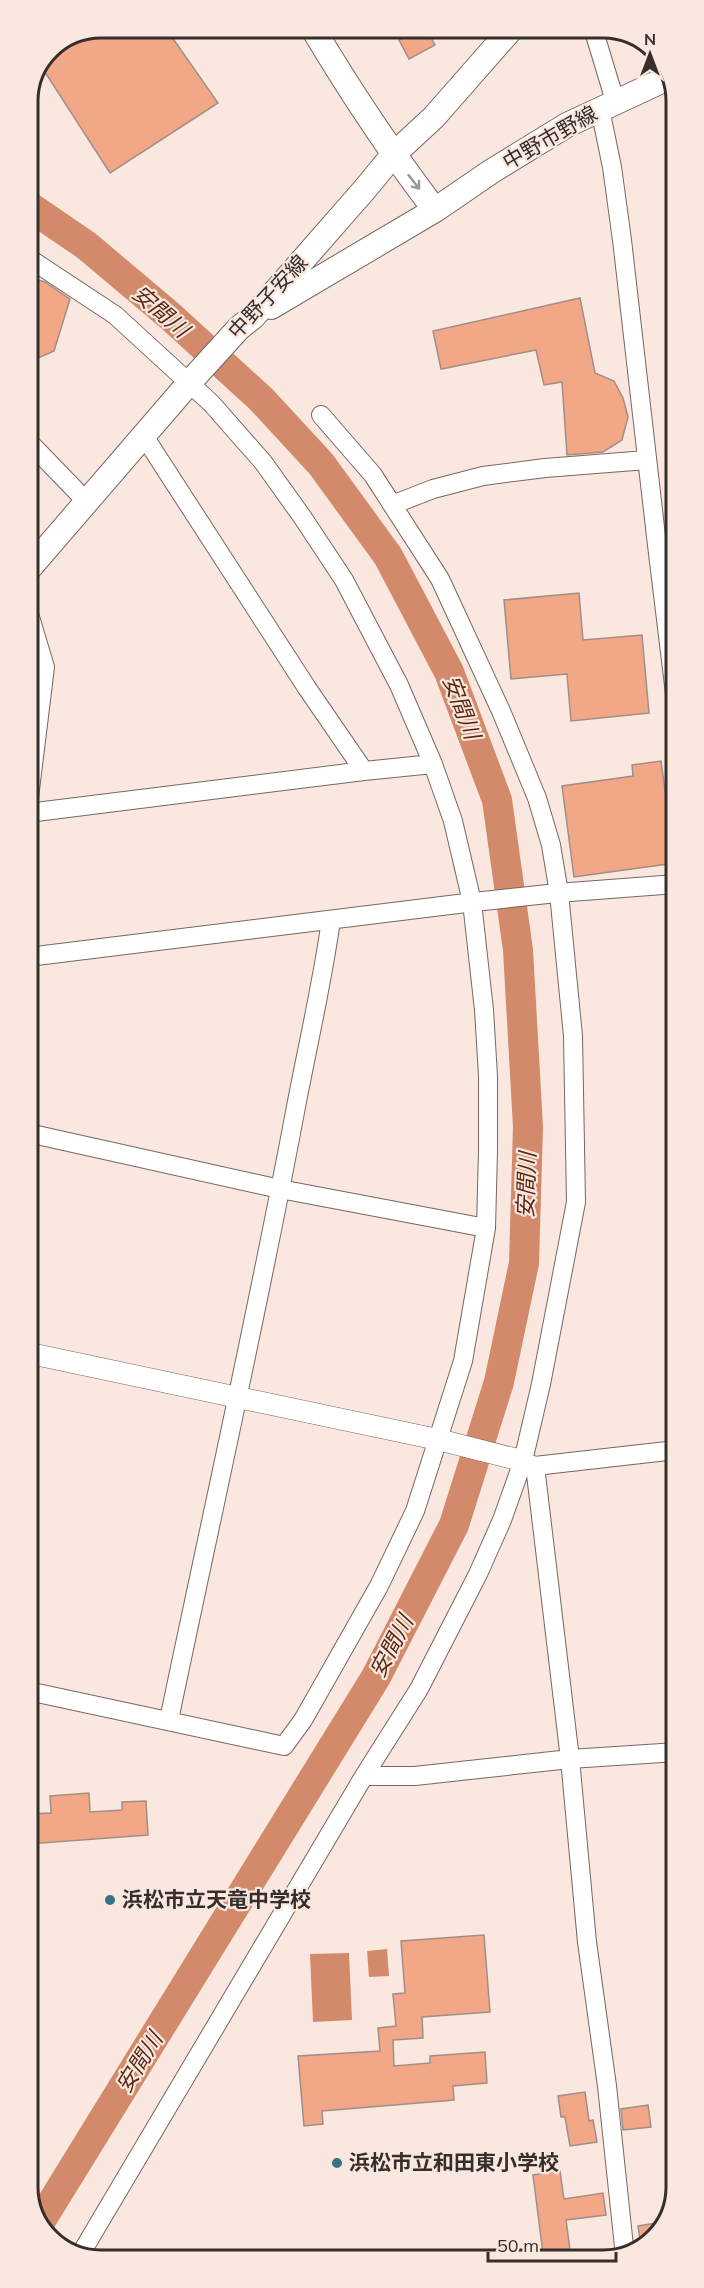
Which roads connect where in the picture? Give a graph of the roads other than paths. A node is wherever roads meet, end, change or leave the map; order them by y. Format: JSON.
{"nodes":[{"id":1,"x":318,"y":38,"type":"edge"},
{"id":2,"x":503,"y":38,"type":"edge"},
{"id":3,"x":595,"y":38,"type":"edge"},
{"id":4,"x":663,"y":79,"type":"edge"},
{"id":5,"x":608,"y":105,"type":"junction"},
{"id":6,"x":393,"y":154,"type":"junction"},
{"id":7,"x":435,"y":210,"type":"junction"},
{"id":8,"x":38,"y":264,"type":"edge"},
{"id":9,"x":246,"y":322,"type":"junction"},
{"id":10,"x":192,"y":380,"type":"junction"},
{"id":11,"x":321,"y":415,"type":"dead end"},
{"id":12,"x":144,"y":436,"type":"junction"},
{"id":13,"x":38,"y":451,"type":"edge"},
{"id":14,"x":647,"y":460,"type":"junction"},
{"id":15,"x":87,"y":502,"type":"junction"},
{"id":16,"x":392,"y":505,"type":"junction"},
{"id":17,"x":666,"y":544,"type":"edge"},
{"id":18,"x":657,"y":545,"type":"junction"},
{"id":19,"x":38,"y":558,"type":"edge"},
{"id":20,"x":666,"y":619,"type":"edge"},
{"id":21,"x":38,"y":644,"type":"edge"},
{"id":22,"x":38,"y":684,"type":"edge"},
{"id":23,"x":433,"y":764,"type":"junction"},
{"id":24,"x":364,"y":771,"type":"junction"},
{"id":25,"x":38,"y":812,"type":"edge"},
{"id":26,"x":666,"y":885,"type":"edge"},
{"id":27,"x":558,"y":893,"type":"junction"},
{"id":28,"x":473,"y":902,"type":"junction"},
{"id":29,"x":331,"y":921,"type":"junction"},
{"id":30,"x":38,"y":956,"type":"edge"},
{"id":31,"x":38,"y":1135,"type":"edge"},
{"id":32,"x":280,"y":1189,"type":"junction"},
{"id":33,"x":486,"y":1228,"type":"junction"},
{"id":34,"x":38,"y":1355,"type":"edge"},
{"id":35,"x":236,"y":1396,"type":"junction"},
{"id":36,"x":440,"y":1440,"type":"junction"},
{"id":37,"x":666,"y":1451,"type":"edge"},
{"id":38,"x":526,"y":1463,"type":"junction"},
{"id":39,"x":38,"y":1693,"type":"edge"},
{"id":40,"x":169,"y":1720,"type":"junction"},
{"id":41,"x":666,"y":1753,"type":"edge"},
{"id":42,"x":570,"y":1759,"type":"junction"},
{"id":43,"x":364,"y":1776,"type":"junction"},
{"id":44,"x":624,"y":2247,"type":"edge"},
{"id":45,"x":84,"y":2248,"type":"edge"}],
"edges":[{"from":1,"to":6,"type":"main road"},
{"from":2,"to":6,"type":"main road","name":"中野子安線"},
{"from":3,"to":5,"type":"street"},
{"from":4,"to":5,"type":"main road","name":"中野市野線"},
{"from":5,"to":7,"type":"main road","name":"中野市野線"},
{"from":5,"to":14,"type":"street"},
{"from":6,"to":7,"type":"main road","one_way":true},
{"from":6,"to":9,"type":"main road","name":"中野子安線"},
{"from":7,"to":9,"type":"main road","name":"中野市野線"},
{"from":8,"to":10,"type":"street"},
{"from":9,"to":10,"type":"main road","name":"中野子安線"},
{"from":10,"to":12,"type":"main road","name":"中野子安線"},
{"from":10,"to":23,"type":"street"},
{"from":11,"to":16,"type":"street"},
{"from":12,"to":15,"type":"main road","name":"中野子安線"},
{"from":12,"to":24,"type":"street"},
{"from":13,"to":15,"type":"street"},
{"from":14,"to":16,"type":"street"},
{"from":14,"to":18,"type":"street"},
{"from":15,"to":19,"type":"main road","name":"中野子安線"},
{"from":16,"to":27,"type":"street"},
{"from":17,"to":18,"type":"street"},
{"from":18,"to":20,"type":"street"},
{"from":21,"to":22,"type":"street"},
{"from":23,"to":24,"type":"street"},
{"from":23,"to":28,"type":"street"},
{"from":24,"to":25,"type":"street"},
{"from":26,"to":27,"type":"street"},
{"from":27,"to":28,"type":"street"},
{"from":27,"to":38,"type":"street"},
{"from":28,"to":29,"type":"street"},
{"from":28,"to":33,"type":"street"},
{"from":29,"to":30,"type":"street"},
{"from":29,"to":32,"type":"street"},
{"from":31,"to":32,"type":"street"},
{"from":32,"to":33,"type":"street"},
{"from":32,"to":35,"type":"street"},
{"from":33,"to":36,"type":"street"},
{"from":34,"to":35,"type":"street"},
{"from":35,"to":36,"type":"street"},
{"from":35,"to":40,"type":"street"},
{"from":36,"to":38,"type":"street"},
{"from":36,"to":40,"type":"street"},
{"from":37,"to":38,"type":"street"},
{"from":38,"to":42,"type":"street"},
{"from":38,"to":43,"type":"street"},
{"from":39,"to":40,"type":"street"},
{"from":41,"to":42,"type":"street"},
{"from":42,"to":43,"type":"street"},
{"from":42,"to":44,"type":"street"},
{"from":43,"to":45,"type":"street"}]}
